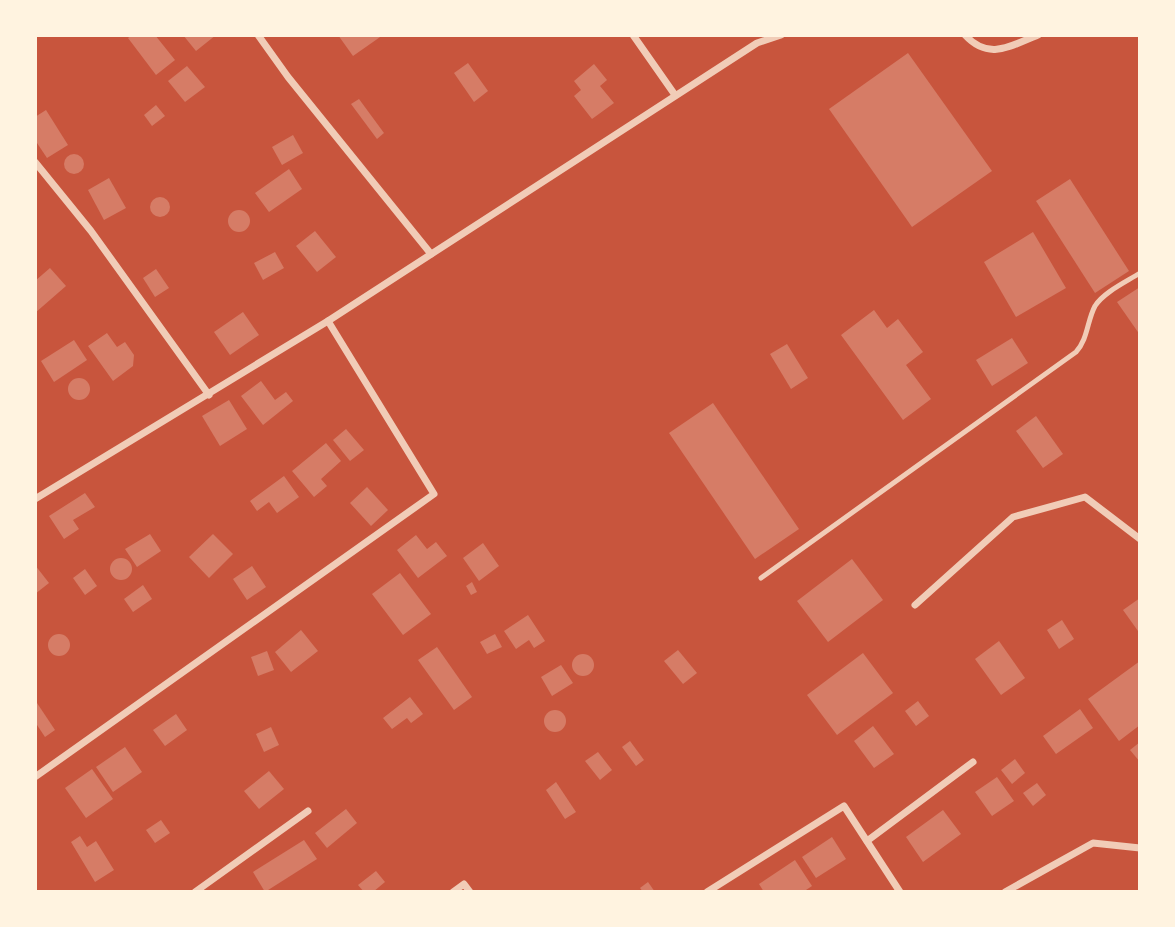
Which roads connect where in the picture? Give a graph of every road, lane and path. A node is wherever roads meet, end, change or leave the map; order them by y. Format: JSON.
{"nodes":[{"id":1,"x":258,"y":35,"type":"edge"},
{"id":2,"x":633,"y":35,"type":"edge"},
{"id":3,"x":781,"y":35,"type":"edge"},
{"id":4,"x":965,"y":35,"type":"edge"},
{"id":5,"x":1038,"y":35,"type":"edge"},
{"id":6,"x":675,"y":95,"type":"junction"},
{"id":7,"x":35,"y":162,"type":"edge"},
{"id":8,"x":431,"y":254,"type":"junction"},
{"id":9,"x":1140,"y":272,"type":"edge"},
{"id":10,"x":328,"y":321,"type":"junction"},
{"id":11,"x":209,"y":395,"type":"junction"},
{"id":12,"x":35,"y":499,"type":"edge"},
{"id":13,"x":1140,"y":540,"type":"edge"},
{"id":14,"x":761,"y":578,"type":"dead end"},
{"id":15,"x":915,"y":605,"type":"dead end"},
{"id":16,"x":973,"y":762,"type":"dead end"},
{"id":17,"x":35,"y":777,"type":"edge"},
{"id":18,"x":309,"y":811,"type":"dead end"},
{"id":19,"x":867,"y":841,"type":"junction"},
{"id":20,"x":1140,"y":848,"type":"edge"},
{"id":21,"x":195,"y":892,"type":"edge"},
{"id":22,"x":453,"y":892,"type":"edge"},
{"id":23,"x":470,"y":892,"type":"edge"},
{"id":24,"x":707,"y":892,"type":"edge"},
{"id":25,"x":901,"y":892,"type":"edge"},
{"id":26,"x":1005,"y":892,"type":"edge"}],
"edges":[{"from":1,"to":8,"type":"street"},
{"from":2,"to":6,"type":"street"},
{"from":3,"to":6,"type":"street"},
{"from":4,"to":5,"type":"street"},
{"from":6,"to":8,"type":"street"},
{"from":7,"to":11,"type":"street"},
{"from":8,"to":10,"type":"street"},
{"from":9,"to":14,"type":"lane"},
{"from":10,"to":11,"type":"street"},
{"from":10,"to":17,"type":"street"},
{"from":11,"to":12,"type":"street"},
{"from":13,"to":15,"type":"street"},
{"from":16,"to":19,"type":"street"},
{"from":18,"to":21,"type":"street"},
{"from":19,"to":24,"type":"street"},
{"from":19,"to":25,"type":"street"},
{"from":20,"to":26,"type":"street"},
{"from":22,"to":23,"type":"street"}]}
